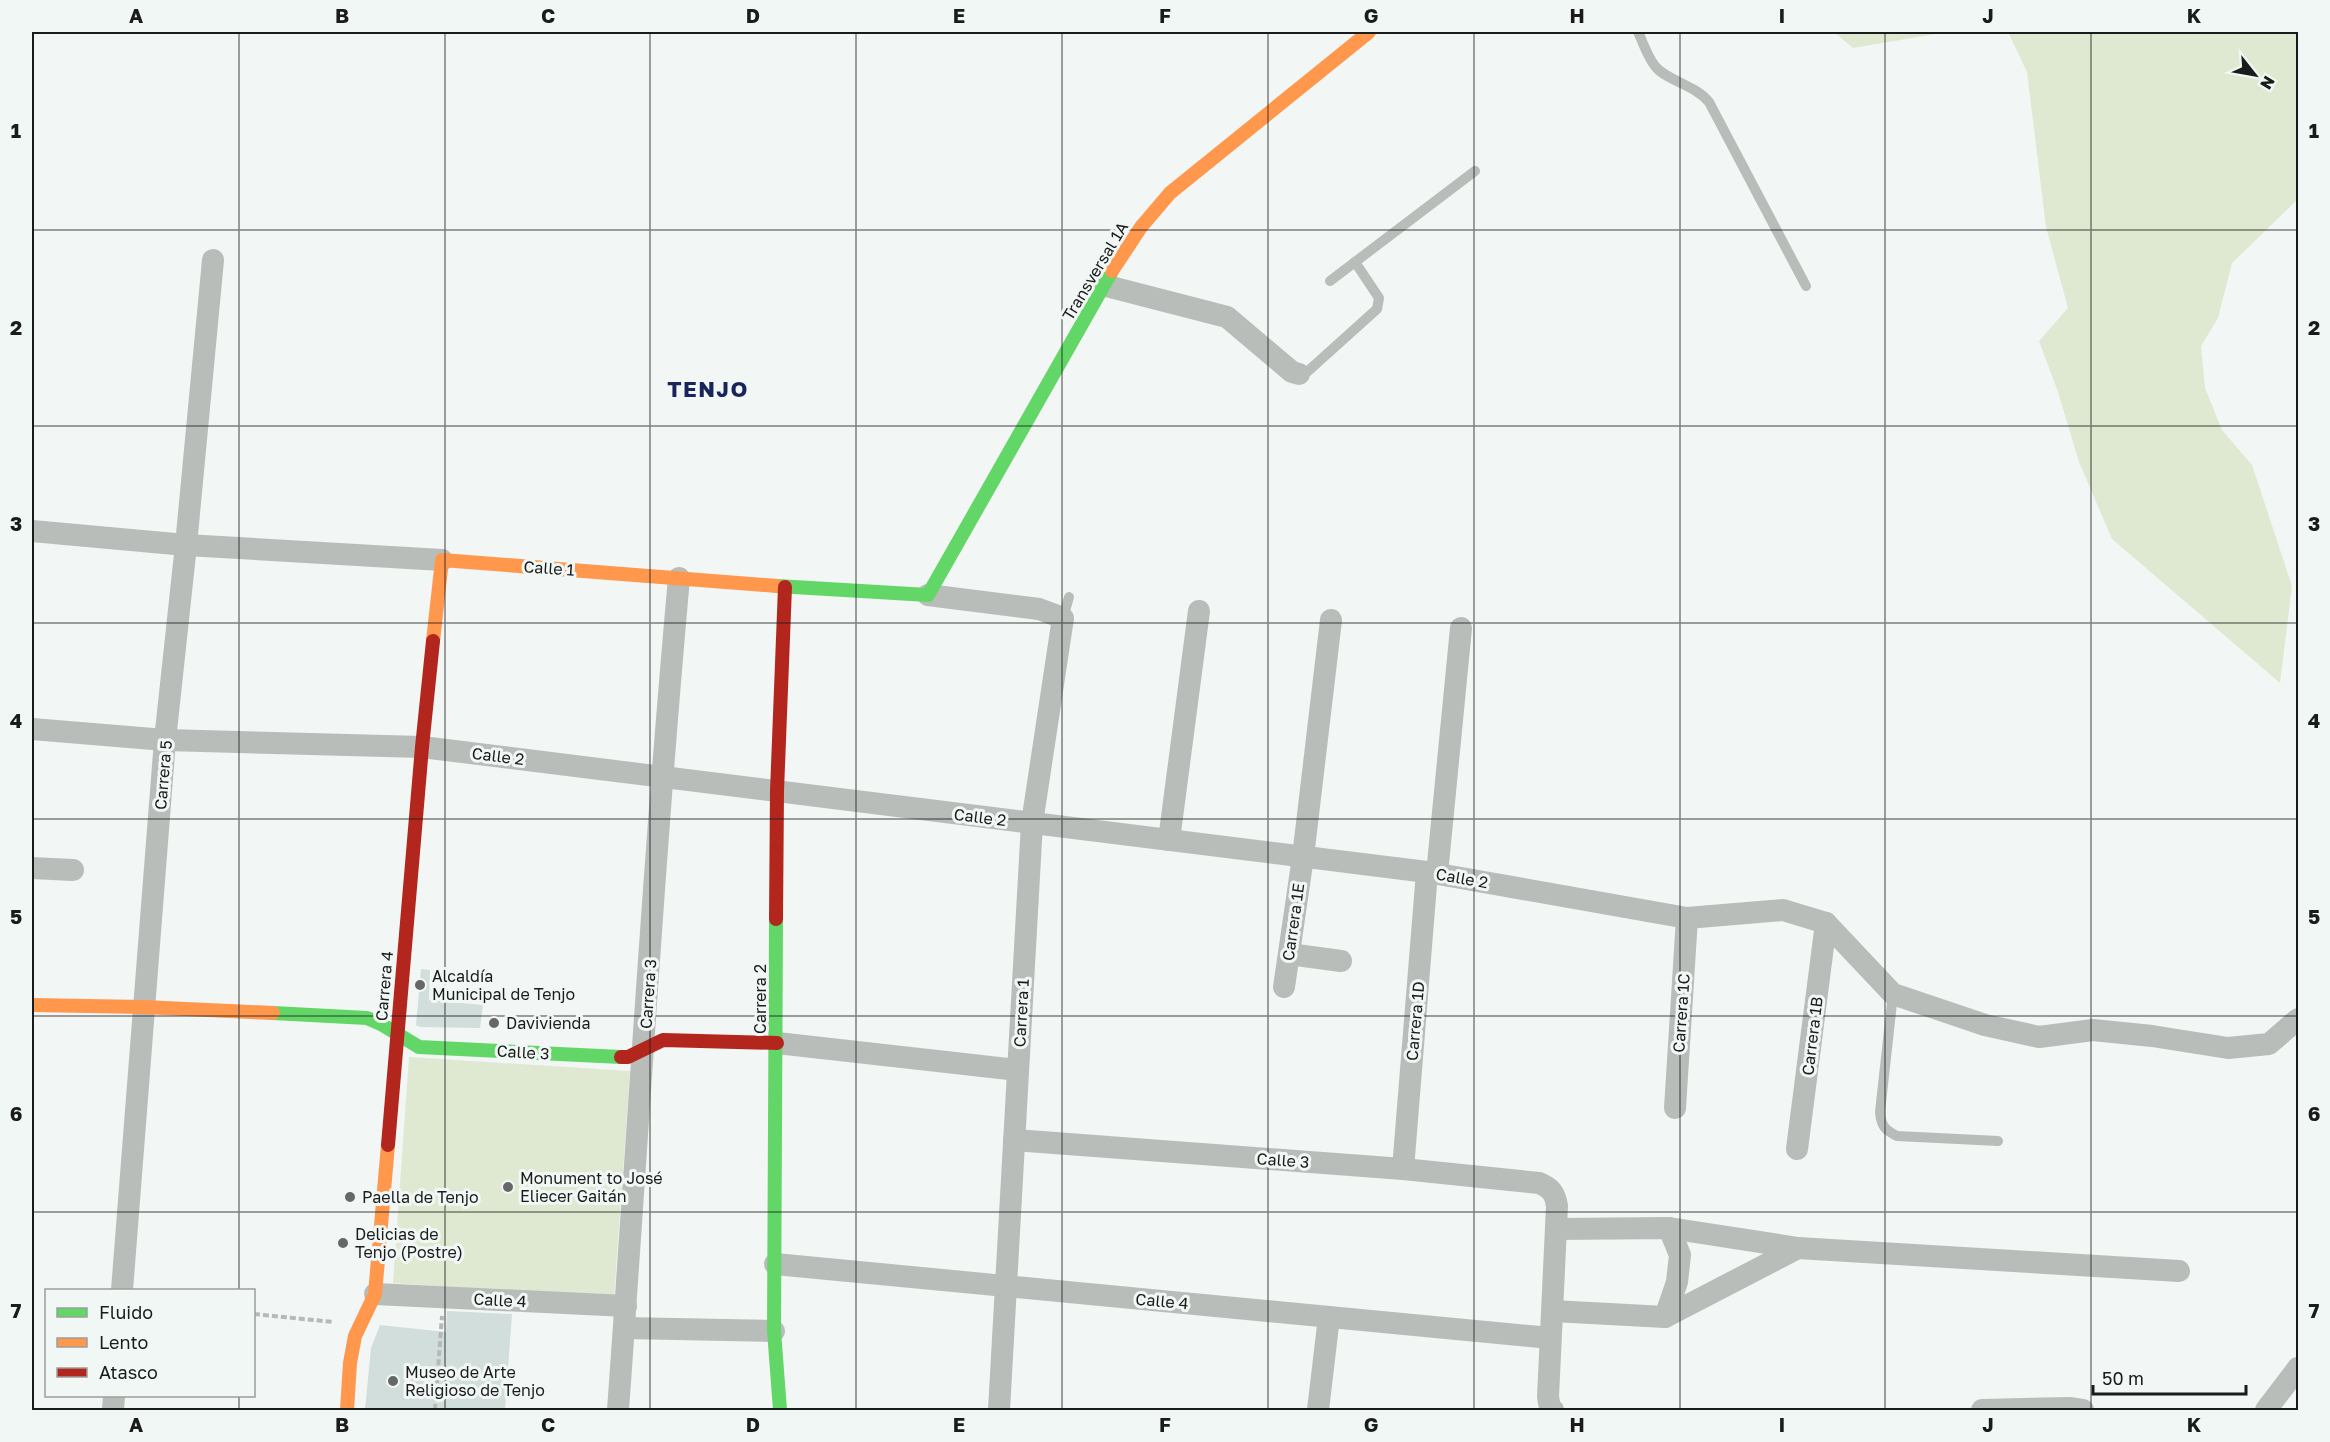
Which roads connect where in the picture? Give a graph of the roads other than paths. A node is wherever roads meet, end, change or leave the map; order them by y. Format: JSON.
{"nodes":[{"id":1,"x":1369,"y":32,"type":"edge"},
{"id":2,"x":1638,"y":32,"type":"edge"},
{"id":3,"x":1475,"y":171,"type":"dead end"},
{"id":4,"x":213,"y":260,"type":"dead end"},
{"id":5,"x":1354,"y":262,"type":"junction"},
{"id":6,"x":1329,"y":281,"type":"dead end"},
{"id":7,"x":1103,"y":285,"type":"junction"},
{"id":8,"x":1806,"y":286,"type":"dead end"},
{"id":9,"x":1299,"y":374,"type":"joint"},
{"id":10,"x":32,"y":531,"type":"edge"},
{"id":11,"x":186,"y":545,"type":"junction"},
{"id":12,"x":442,"y":560,"type":"junction"},
{"id":13,"x":679,"y":578,"type":"junction"},
{"id":14,"x":785,"y":587,"type":"junction"},
{"id":15,"x":928,"y":595,"type":"junction"},
{"id":16,"x":1066,"y":608,"type":"joint"},
{"id":17,"x":1199,"y":611,"type":"dead end"},
{"id":18,"x":1331,"y":620,"type":"dead end"},
{"id":19,"x":1461,"y":628,"type":"dead end"},
{"id":20,"x":32,"y":729,"type":"edge"},
{"id":21,"x":165,"y":740,"type":"junction"},
{"id":22,"x":422,"y":747,"type":"junction"},
{"id":23,"x":661,"y":777,"type":"junction"},
{"id":24,"x":777,"y":791,"type":"junction"},
{"id":25,"x":1032,"y":824,"type":"junction"},
{"id":26,"x":1169,"y":840,"type":"junction"},
{"id":27,"x":1303,"y":857,"type":"junction"},
{"id":28,"x":32,"y":868,"type":"edge"},
{"id":29,"x":74,"y":870,"type":"dead end"},
{"id":30,"x":1432,"y":873,"type":"junction"},
{"id":31,"x":1687,"y":918,"type":"junction"},
{"id":32,"x":1826,"y":923,"type":"junction"},
{"id":33,"x":1289,"y":954,"type":"junction"},
{"id":34,"x":1341,"y":961,"type":"dead end"},
{"id":35,"x":1284,"y":987,"type":"dead end"},
{"id":36,"x":1893,"y":994,"type":"junction"},
{"id":37,"x":32,"y":1005,"type":"edge"},
{"id":38,"x":143,"y":1007,"type":"junction"},
{"id":39,"x":2298,"y":1019,"type":"edge"},
{"id":40,"x":396,"y":1034,"type":"junction"},
{"id":41,"x":777,"y":1043,"type":"junction"},
{"id":42,"x":644,"y":1049,"type":"junction"},
{"id":43,"x":1018,"y":1070,"type":"junction"},
{"id":44,"x":1675,"y":1108,"type":"dead end"},
{"id":45,"x":1014,"y":1140,"type":"junction"},
{"id":46,"x":1998,"y":1142,"type":"dead end"},
{"id":47,"x":1797,"y":1149,"type":"dead end"},
{"id":48,"x":1403,"y":1169,"type":"junction"},
{"id":49,"x":1669,"y":1228,"type":"junction"},
{"id":50,"x":1556,"y":1229,"type":"junction"},
{"id":51,"x":1798,"y":1248,"type":"junction"},
{"id":52,"x":775,"y":1264,"type":"junction"},
{"id":53,"x":2179,"y":1271,"type":"dead end"},
{"id":54,"x":1006,"y":1286,"type":"junction"},
{"id":55,"x":122,"y":1289,"type":"edge"},
{"id":56,"x":375,"y":1294,"type":"junction"},
{"id":57,"x":1553,"y":1311,"type":"junction"},
{"id":58,"x":625,"y":1317,"type":"junction"},
{"id":59,"x":1329,"y":1317,"type":"junction"},
{"id":60,"x":1665,"y":1317,"type":"junction"},
{"id":61,"x":774,"y":1331,"type":"junction"},
{"id":62,"x":1550,"y":1338,"type":"junction"},
{"id":63,"x":2298,"y":1368,"type":"edge"},
{"id":64,"x":347,"y":1410,"type":"edge"},
{"id":65,"x":618,"y":1410,"type":"edge"},
{"id":66,"x":780,"y":1410,"type":"edge"},
{"id":67,"x":999,"y":1410,"type":"edge"},
{"id":68,"x":1318,"y":1410,"type":"edge"},
{"id":69,"x":1552,"y":1410,"type":"edge"},
{"id":70,"x":1982,"y":1410,"type":"edge"},
{"id":71,"x":2083,"y":1410,"type":"edge"},
{"id":72,"x":2266,"y":1410,"type":"edge"}],
"edges":[{"from":1,"to":7,"type":"main road","name":"Transversal 1A"},
{"from":2,"to":8,"type":"lane"},
{"from":3,"to":5,"type":"lane"},
{"from":4,"to":11,"type":"street","name":"Carrera 5"},
{"from":5,"to":6,"type":"lane"},
{"from":5,"to":9,"type":"lane"},
{"from":7,"to":9,"type":"street"},
{"from":7,"to":15,"type":"main road","name":"Transversal 1A"},
{"from":10,"to":11,"type":"street","name":"Calle 1"},
{"from":11,"to":12,"type":"street","name":"Calle 1"},
{"from":11,"to":21,"type":"street","name":"Carrera 5"},
{"from":12,"to":13,"type":"main road","name":"Calle 1"},
{"from":12,"to":22,"type":"main road","name":"Carrera 4"},
{"from":13,"to":14,"type":"main road","name":"Calle 1"},
{"from":13,"to":23,"type":"street","name":"Carrera 3"},
{"from":14,"to":15,"type":"main road","name":"Calle 1"},
{"from":14,"to":24,"type":"main road","name":"Carrera 2"},
{"from":15,"to":16,"type":"street","name":"Calle 1"},
{"from":16,"to":25,"type":"street","name":"Carrera 1"},
{"from":17,"to":26,"type":"street"},
{"from":18,"to":27,"type":"street","name":"Carrera 1E"},
{"from":19,"to":30,"type":"street","name":"Carrera 1D"},
{"from":20,"to":21,"type":"street","name":"Calle 2"},
{"from":21,"to":22,"type":"street","name":"Calle 2"},
{"from":21,"to":38,"type":"street","name":"Carrera 5"},
{"from":22,"to":23,"type":"street","name":"Calle 2"},
{"from":22,"to":40,"type":"main road","name":"Carrera 4"},
{"from":23,"to":24,"type":"street","name":"Calle 2"},
{"from":23,"to":42,"type":"street","name":"Carrera 3"},
{"from":24,"to":25,"type":"street","name":"Calle 2"},
{"from":24,"to":41,"type":"main road","name":"Carrera 2"},
{"from":25,"to":26,"type":"street","name":"Calle 2"},
{"from":25,"to":43,"type":"street","name":"Carrera 1"},
{"from":26,"to":27,"type":"street","name":"Calle 2"},
{"from":27,"to":30,"type":"street","name":"Calle 2"},
{"from":27,"to":33,"type":"street","name":"Carrera 1E"},
{"from":28,"to":29,"type":"street"},
{"from":30,"to":31,"type":"street","name":"Calle 2"},
{"from":30,"to":48,"type":"street","name":"Carrera 1D"},
{"from":31,"to":32,"type":"street","name":"Calle 2"},
{"from":31,"to":44,"type":"street","name":"Carrera 1C"},
{"from":32,"to":36,"type":"street","name":"Calle 2"},
{"from":32,"to":47,"type":"street","name":"Carrera 1B"},
{"from":33,"to":34,"type":"street"},
{"from":33,"to":35,"type":"street","name":"Carrera 1E"},
{"from":36,"to":39,"type":"street"},
{"from":36,"to":46,"type":"lane"},
{"from":37,"to":38,"type":"main road","name":"Calle 3"},
{"from":38,"to":40,"type":"main road","name":"Calle 3"},
{"from":38,"to":55,"type":"street","name":"Carrera 5"},
{"from":40,"to":42,"type":"main road","name":"Calle 3"},
{"from":40,"to":56,"type":"main road","name":"Carrera 4"},
{"from":41,"to":42,"type":"main road","name":"Calle 3"},
{"from":41,"to":43,"type":"street","name":"Calle 3"},
{"from":41,"to":52,"type":"main road","name":"Carrera 2"},
{"from":42,"to":58,"type":"street","name":"Carrera 3"},
{"from":43,"to":45,"type":"street","name":"Carrera 1"},
{"from":45,"to":48,"type":"street","name":"Calle 3"},
{"from":45,"to":54,"type":"street","name":"Carrera 1"},
{"from":48,"to":50,"type":"street","name":"Calle 3"},
{"from":49,"to":50,"type":"street"},
{"from":49,"to":51,"type":"street"},
{"from":49,"to":60,"type":"street"},
{"from":50,"to":57,"type":"street"},
{"from":51,"to":53,"type":"street"},
{"from":51,"to":60,"type":"street"},
{"from":52,"to":54,"type":"street","name":"Calle 4"},
{"from":52,"to":61,"type":"main road","name":"Carrera 2"},
{"from":54,"to":59,"type":"street","name":"Calle 4"},
{"from":54,"to":67,"type":"street","name":"Carrera 1"},
{"from":56,"to":58,"type":"street","name":"Calle 4"},
{"from":56,"to":64,"type":"main road","name":"Carrera 4"},
{"from":57,"to":60,"type":"street"},
{"from":57,"to":62,"type":"street"},
{"from":58,"to":61,"type":"street","name":"Calle 4"},
{"from":58,"to":65,"type":"street","name":"Carrera 3"},
{"from":59,"to":62,"type":"street","name":"Calle 4"},
{"from":59,"to":68,"type":"street"},
{"from":61,"to":66,"type":"main road","name":"Carrera 2"},
{"from":62,"to":69,"type":"street"},
{"from":63,"to":72,"type":"street"},
{"from":70,"to":71,"type":"street"}]}
